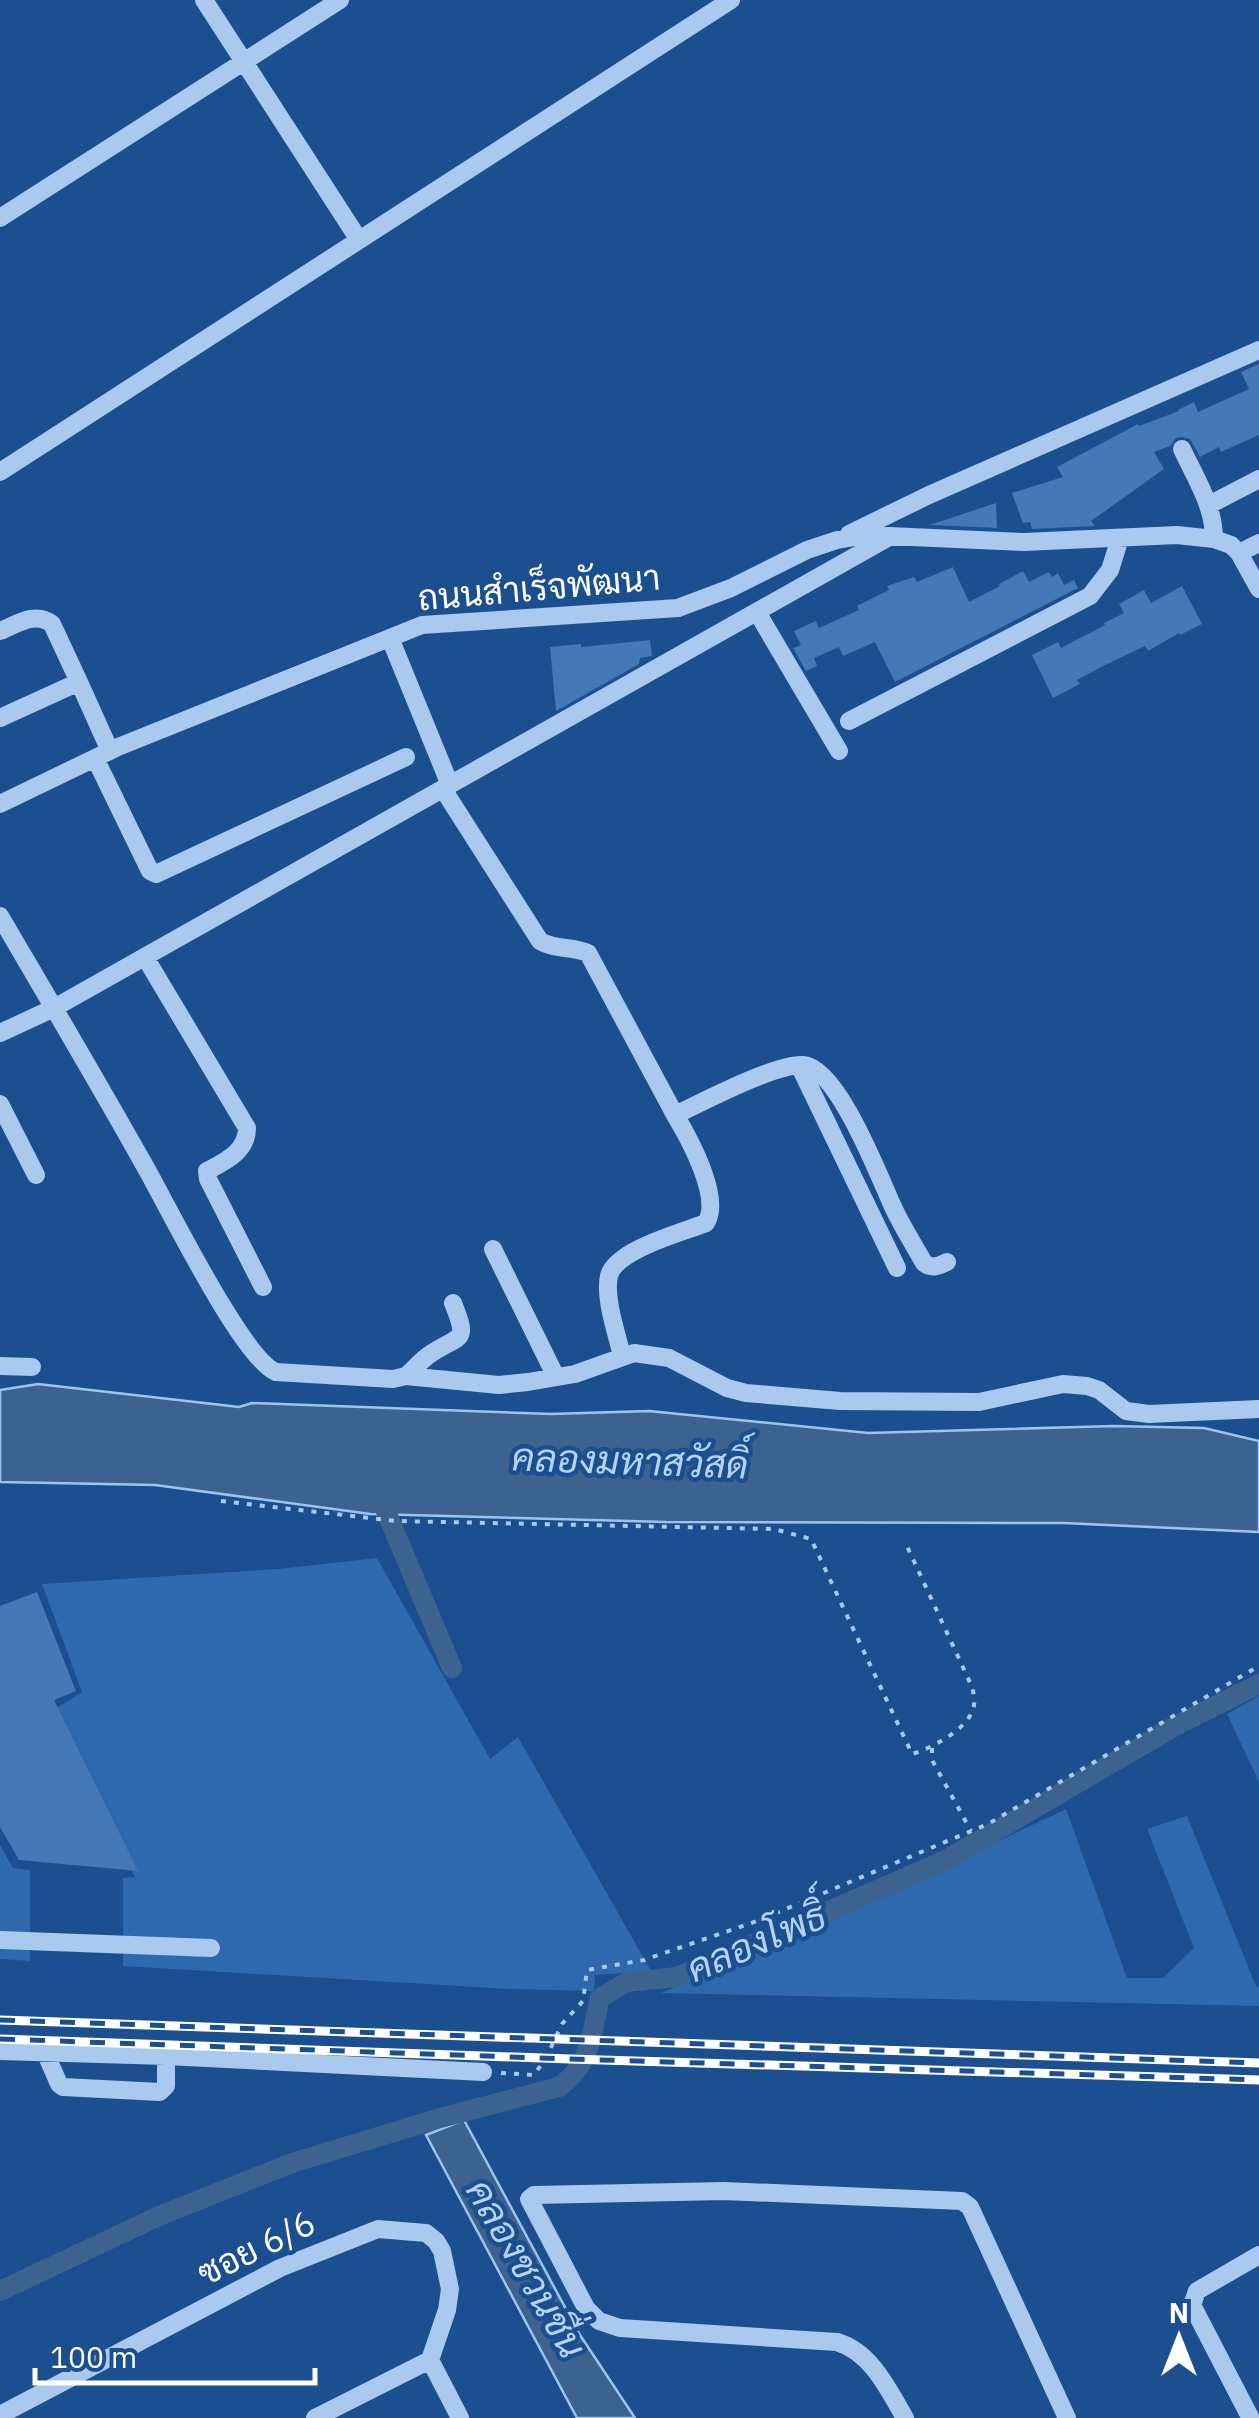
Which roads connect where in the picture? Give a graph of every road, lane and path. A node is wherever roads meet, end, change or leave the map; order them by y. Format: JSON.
{"nodes":[{"id":1,"x":204,"y":0,"type":"edge"},
{"id":2,"x":340,"y":0,"type":"edge"},
{"id":3,"x":731,"y":0,"type":"edge"},
{"id":4,"x":245,"y":62,"type":"junction"},
{"id":5,"x":0,"y":218,"type":"edge"},
{"id":6,"x":359,"y":240,"type":"junction"},
{"id":7,"x":1259,"y":350,"type":"edge"},
{"id":8,"x":1182,"y":450,"type":"dead end"},
{"id":9,"x":0,"y":472,"type":"edge"},
{"id":10,"x":1259,"y":479,"type":"edge"},
{"id":11,"x":1209,"y":505,"type":"junction"},
{"id":12,"x":891,"y":536,"type":"junction"},
{"id":13,"x":1120,"y":538,"type":"junction"},
{"id":14,"x":1214,"y":539,"type":"junction"},
{"id":15,"x":837,"y":540,"type":"junction"},
{"id":16,"x":1259,"y":543,"type":"edge"},
{"id":17,"x":1239,"y":553,"type":"junction"},
{"id":18,"x":1259,"y":589,"type":"edge"},
{"id":19,"x":757,"y":612,"type":"junction"},
{"id":20,"x":0,"y":632,"type":"edge"},
{"id":21,"x":390,"y":638,"type":"junction"},
{"id":22,"x":79,"y":682,"type":"junction"},
{"id":23,"x":0,"y":718,"type":"edge"},
{"id":24,"x":849,"y":721,"type":"dead end"},
{"id":25,"x":840,"y":750,"type":"dead end"},
{"id":26,"x":103,"y":754,"type":"junction"},
{"id":27,"x":406,"y":757,"type":"dead end"},
{"id":28,"x":446,"y":787,"type":"junction"},
{"id":29,"x":0,"y":804,"type":"edge"},
{"id":30,"x":0,"y":916,"type":"edge"},
{"id":31,"x":145,"y":957,"type":"junction"},
{"id":32,"x":54,"y":1008,"type":"junction"},
{"id":33,"x":0,"y":1033,"type":"edge"},
{"id":34,"x":799,"y":1065,"type":"junction"},
{"id":35,"x":0,"y":1104,"type":"edge"},
{"id":36,"x":675,"y":1115,"type":"junction"},
{"id":37,"x":36,"y":1175,"type":"dead end"},
{"id":38,"x":493,"y":1249,"type":"dead end"},
{"id":39,"x":947,"y":1262,"type":"dead end"},
{"id":40,"x":896,"y":1268,"type":"dead end"},
{"id":41,"x":263,"y":1287,"type":"dead end"},
{"id":42,"x":452,"y":1303,"type":"dead end"},
{"id":43,"x":622,"y":1356,"type":"junction"},
{"id":44,"x":0,"y":1366,"type":"edge"},
{"id":45,"x":32,"y":1367,"type":"dead end"},
{"id":46,"x":406,"y":1376,"type":"junction"},
{"id":47,"x":556,"y":1377,"type":"junction"},
{"id":48,"x":1259,"y":1409,"type":"edge"},
{"id":49,"x":221,"y":1501,"type":"dead end"},
{"id":50,"x":906,"y":1544,"type":"dead end"},
{"id":51,"x":1259,"y":1666,"type":"edge"},
{"id":52,"x":932,"y":1748,"type":"junction"},
{"id":53,"x":970,"y":1831,"type":"junction"},
{"id":54,"x":0,"y":1940,"type":"edge"},
{"id":55,"x":212,"y":1948,"type":"dead end"},
{"id":56,"x":0,"y":2051,"type":"edge"},
{"id":57,"x":45,"y":2052,"type":"junction"},
{"id":58,"x":166,"y":2056,"type":"junction"},
{"id":59,"x":482,"y":2072,"type":"joint"},
{"id":60,"x":1259,"y":2255,"type":"edge"},
{"id":61,"x":430,"y":2360,"type":"junction"},
{"id":62,"x":12,"y":2414,"type":"edge"},
{"id":63,"x":1259,"y":2414,"type":"edge"},
{"id":64,"x":316,"y":2418,"type":"edge"},
{"id":65,"x":460,"y":2418,"type":"edge"},
{"id":66,"x":905,"y":2418,"type":"edge"},
{"id":67,"x":1067,"y":2418,"type":"edge"},
{"id":68,"x":1249,"y":2418,"type":"edge"}],
"edges":[{"from":1,"to":4,"type":"street"},
{"from":2,"to":4,"type":"street"},
{"from":3,"to":6,"type":"street"},
{"from":4,"to":5,"type":"street"},
{"from":4,"to":6,"type":"street"},
{"from":6,"to":9,"type":"street"},
{"from":7,"to":15,"type":"street"},
{"from":8,"to":11,"type":"street"},
{"from":10,"to":11,"type":"street"},
{"from":11,"to":14,"type":"street"},
{"from":12,"to":13,"type":"street","name":"ถนนสำเร็จพัฒนา"},
{"from":12,"to":15,"type":"street","name":"ถนนสำเร็จพัฒนา"},
{"from":12,"to":19,"type":"street"},
{"from":13,"to":14,"type":"street","name":"ถนนสำเร็จพัฒนา"},
{"from":13,"to":24,"type":"street"},
{"from":14,"to":17,"type":"street","name":"ถนนสำเร็จพัฒนา"},
{"from":15,"to":21,"type":"street","name":"ถนนสำเร็จพัฒนา"},
{"from":16,"to":17,"type":"street"},
{"from":17,"to":18,"type":"street"},
{"from":19,"to":25,"type":"street"},
{"from":19,"to":28,"type":"street"},
{"from":20,"to":22,"type":"street"},
{"from":21,"to":26,"type":"street","name":"ถนนสำเร็จพัฒนา"},
{"from":21,"to":28,"type":"street"},
{"from":22,"to":23,"type":"street"},
{"from":22,"to":26,"type":"street"},
{"from":26,"to":27,"type":"street"},
{"from":26,"to":29,"type":"street","name":"ถนนสำเร็จพัฒนา"},
{"from":28,"to":31,"type":"street"},
{"from":28,"to":36,"type":"street"},
{"from":30,"to":32,"type":"street"},
{"from":31,"to":32,"type":"street"},
{"from":31,"to":41,"type":"street"},
{"from":32,"to":33,"type":"street"},
{"from":32,"to":46,"type":"street"},
{"from":34,"to":36,"type":"street"},
{"from":34,"to":39,"type":"street"},
{"from":34,"to":40,"type":"street"},
{"from":35,"to":37,"type":"street"},
{"from":36,"to":43,"type":"street"},
{"from":38,"to":47,"type":"street"},
{"from":42,"to":46,"type":"street"},
{"from":43,"to":47,"type":"street"},
{"from":43,"to":48,"type":"street"},
{"from":44,"to":45,"type":"street"},
{"from":46,"to":47,"type":"street"},
{"from":49,"to":52,"type":"path"},
{"from":50,"to":52,"type":"path"},
{"from":51,"to":53,"type":"path"},
{"from":52,"to":53,"type":"path"},
{"from":53,"to":59,"type":"path"},
{"from":54,"to":55,"type":"street"},
{"from":56,"to":57,"type":"street"},
{"from":57,"to":58,"type":"street"},
{"from":57,"to":58,"type":"street"},
{"from":58,"to":59,"type":"street"},
{"from":60,"to":68,"type":"street"},
{"from":61,"to":62,"type":"street","name":"ซอย 6/6"},
{"from":61,"to":64,"type":"street"},
{"from":61,"to":65,"type":"street"},
{"from":63,"to":68,"type":"street"},
{"from":66,"to":67,"type":"street"}]}
